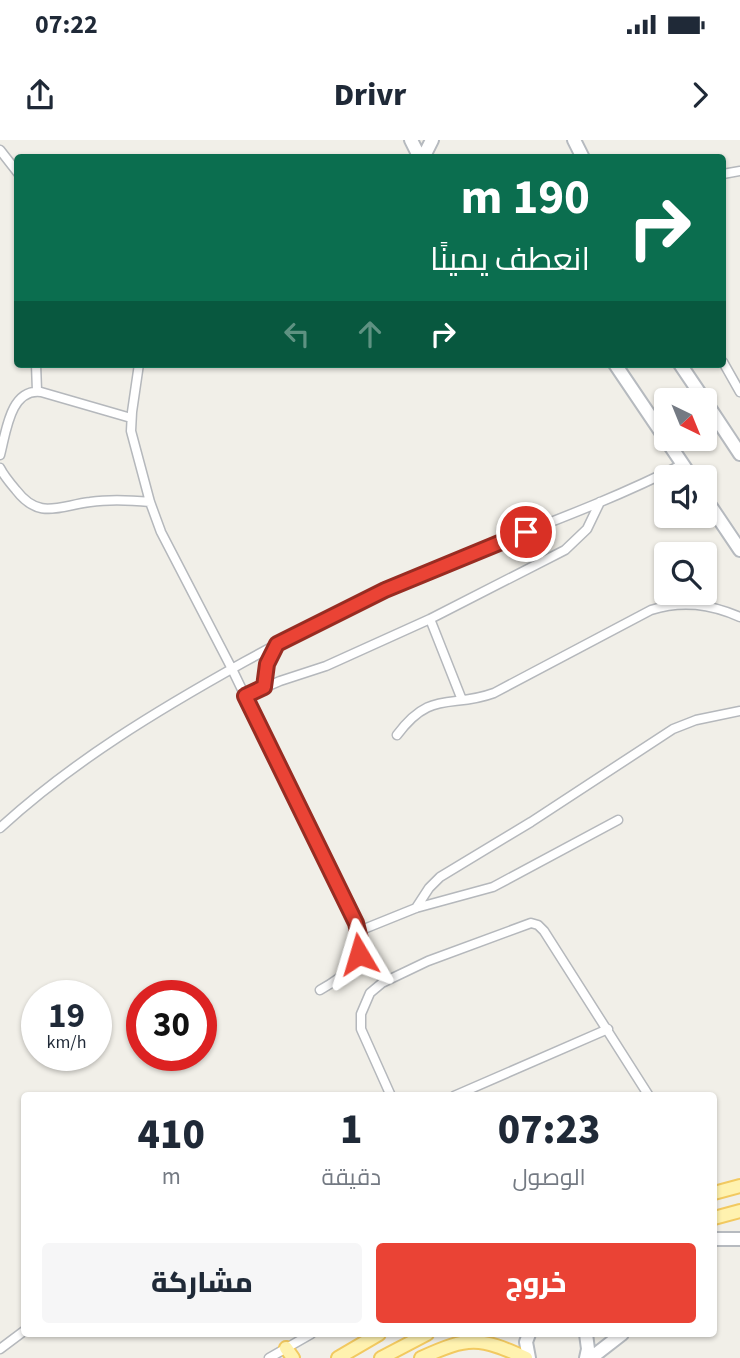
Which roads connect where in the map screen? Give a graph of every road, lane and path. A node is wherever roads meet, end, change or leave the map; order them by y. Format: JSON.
{"nodes":[{"id":1,"x":0,"y":150,"type":"edge"},
{"id":2,"x":14,"y":168,"type":"edge"},
{"id":3,"x":726,"y":367,"type":"edge"},
{"id":4,"x":36,"y":368,"type":"edge"},
{"id":5,"x":138,"y":368,"type":"edge"},
{"id":6,"x":618,"y":368,"type":"edge"},
{"id":7,"x":683,"y":368,"type":"edge"},
{"id":8,"x":696,"y":388,"type":"edge"},
{"id":9,"x":37,"y":391,"type":"junction"},
{"id":10,"x":740,"y":392,"type":"edge"},
{"id":11,"x":131,"y":418,"type":"junction"},
{"id":12,"x":718,"y":421,"type":"edge"},
{"id":13,"x":740,"y":454,"type":"edge"},
{"id":14,"x":0,"y":455,"type":"edge"},
{"id":15,"x":682,"y":464,"type":"joint"},
{"id":16,"x":0,"y":469,"type":"edge"},
{"id":17,"x":150,"y":502,"type":"junction"},
{"id":18,"x":600,"y":502,"type":"junction"},
{"id":19,"x":717,"y":516,"type":"edge"},
{"id":20,"x":740,"y":550,"type":"edge"},
{"id":21,"x":739,"y":615,"type":"edge"},
{"id":22,"x":430,"y":619,"type":"junction"},
{"id":23,"x":277,"y":644,"type":"junction"},
{"id":24,"x":232,"y":669,"type":"junction"},
{"id":25,"x":264,"y":687,"type":"junction"},
{"id":26,"x":245,"y":696,"type":"junction"},
{"id":27,"x":461,"y":699,"type":"junction"},
{"id":28,"x":740,"y":711,"type":"edge"},
{"id":29,"x":397,"y":735,"type":"dead end"},
{"id":30,"x":618,"y":820,"type":"dead end"},
{"id":31,"x":0,"y":828,"type":"edge"},
{"id":32,"x":416,"y":908,"type":"junction"},
{"id":33,"x":359,"y":931,"type":"junction"},
{"id":34,"x":320,"y":990,"type":"dead end"},
{"id":35,"x":608,"y":1029,"type":"junction"},
{"id":36,"x":389,"y":1092,"type":"edge"},
{"id":37,"x":463,"y":1092,"type":"edge"},
{"id":38,"x":647,"y":1092,"type":"edge"},
{"id":39,"x":740,"y":1186,"type":"edge"},
{"id":40,"x":717,"y":1193,"type":"edge"},
{"id":41,"x":740,"y":1211,"type":"edge"},
{"id":42,"x":717,"y":1217,"type":"edge"},
{"id":43,"x":717,"y":1239,"type":"edge"},
{"id":44,"x":740,"y":1239,"type":"edge"},
{"id":45,"x":21,"y":1333,"type":"edge"},
{"id":46,"x":308,"y":1337,"type":"edge"},
{"id":47,"x":374,"y":1337,"type":"edge"},
{"id":48,"x":422,"y":1337,"type":"edge"},
{"id":49,"x":528,"y":1337,"type":"edge"},
{"id":50,"x":586,"y":1337,"type":"edge"},
{"id":51,"x":618,"y":1337,"type":"edge"},
{"id":52,"x":0,"y":1349,"type":"edge"},
{"id":53,"x":289,"y":1353,"type":"edge"},
{"id":54,"x":269,"y":1358,"type":"edge"},
{"id":55,"x":338,"y":1358,"type":"edge"},
{"id":56,"x":381,"y":1358,"type":"edge"},
{"id":57,"x":421,"y":1358,"type":"edge"},
{"id":58,"x":528,"y":1358,"type":"edge"},
{"id":59,"x":586,"y":1358,"type":"edge"},
{"id":60,"x":592,"y":1358,"type":"edge"}],
"edges":[{"from":1,"to":2,"type":"street"},
{"from":3,"to":10,"type":"street"},
{"from":4,"to":9,"type":"street"},
{"from":5,"to":11,"type":"street"},
{"from":6,"to":15,"type":"street"},
{"from":7,"to":8,"type":"street"},
{"from":9,"to":11,"type":"street"},
{"from":9,"to":14,"type":"street"},
{"from":11,"to":17,"type":"street"},
{"from":12,"to":13,"type":"street"},
{"from":15,"to":18,"type":"street"},
{"from":16,"to":17,"type":"street"},
{"from":17,"to":24,"type":"street"},
{"from":18,"to":22,"type":"street"},
{"from":18,"to":23,"type":"street"},
{"from":19,"to":20,"type":"street"},
{"from":21,"to":27,"type":"street"},
{"from":22,"to":25,"type":"street"},
{"from":22,"to":27,"type":"street"},
{"from":23,"to":24,"type":"street"},
{"from":23,"to":25,"type":"street"},
{"from":24,"to":26,"type":"street"},
{"from":24,"to":31,"type":"street"},
{"from":25,"to":26,"type":"street"},
{"from":26,"to":33,"type":"street"},
{"from":27,"to":29,"type":"street"},
{"from":28,"to":32,"type":"street"},
{"from":30,"to":32,"type":"street"},
{"from":32,"to":33,"type":"street"},
{"from":33,"to":34,"type":"street"},
{"from":35,"to":36,"type":"street"},
{"from":35,"to":37,"type":"street"},
{"from":35,"to":38,"type":"street"},
{"from":39,"to":40,"type":"main road"},
{"from":41,"to":42,"type":"main road"},
{"from":43,"to":44,"type":"street"},
{"from":45,"to":52,"type":"street"},
{"from":46,"to":53,"type":"street"},
{"from":47,"to":55,"type":"main road"},
{"from":48,"to":56,"type":"main road"},
{"from":49,"to":58,"type":"street"},
{"from":50,"to":59,"type":"street"},
{"from":51,"to":60,"type":"street"},
{"from":53,"to":54,"type":"street"},
{"from":57,"to":58,"type":"main road"}]}
